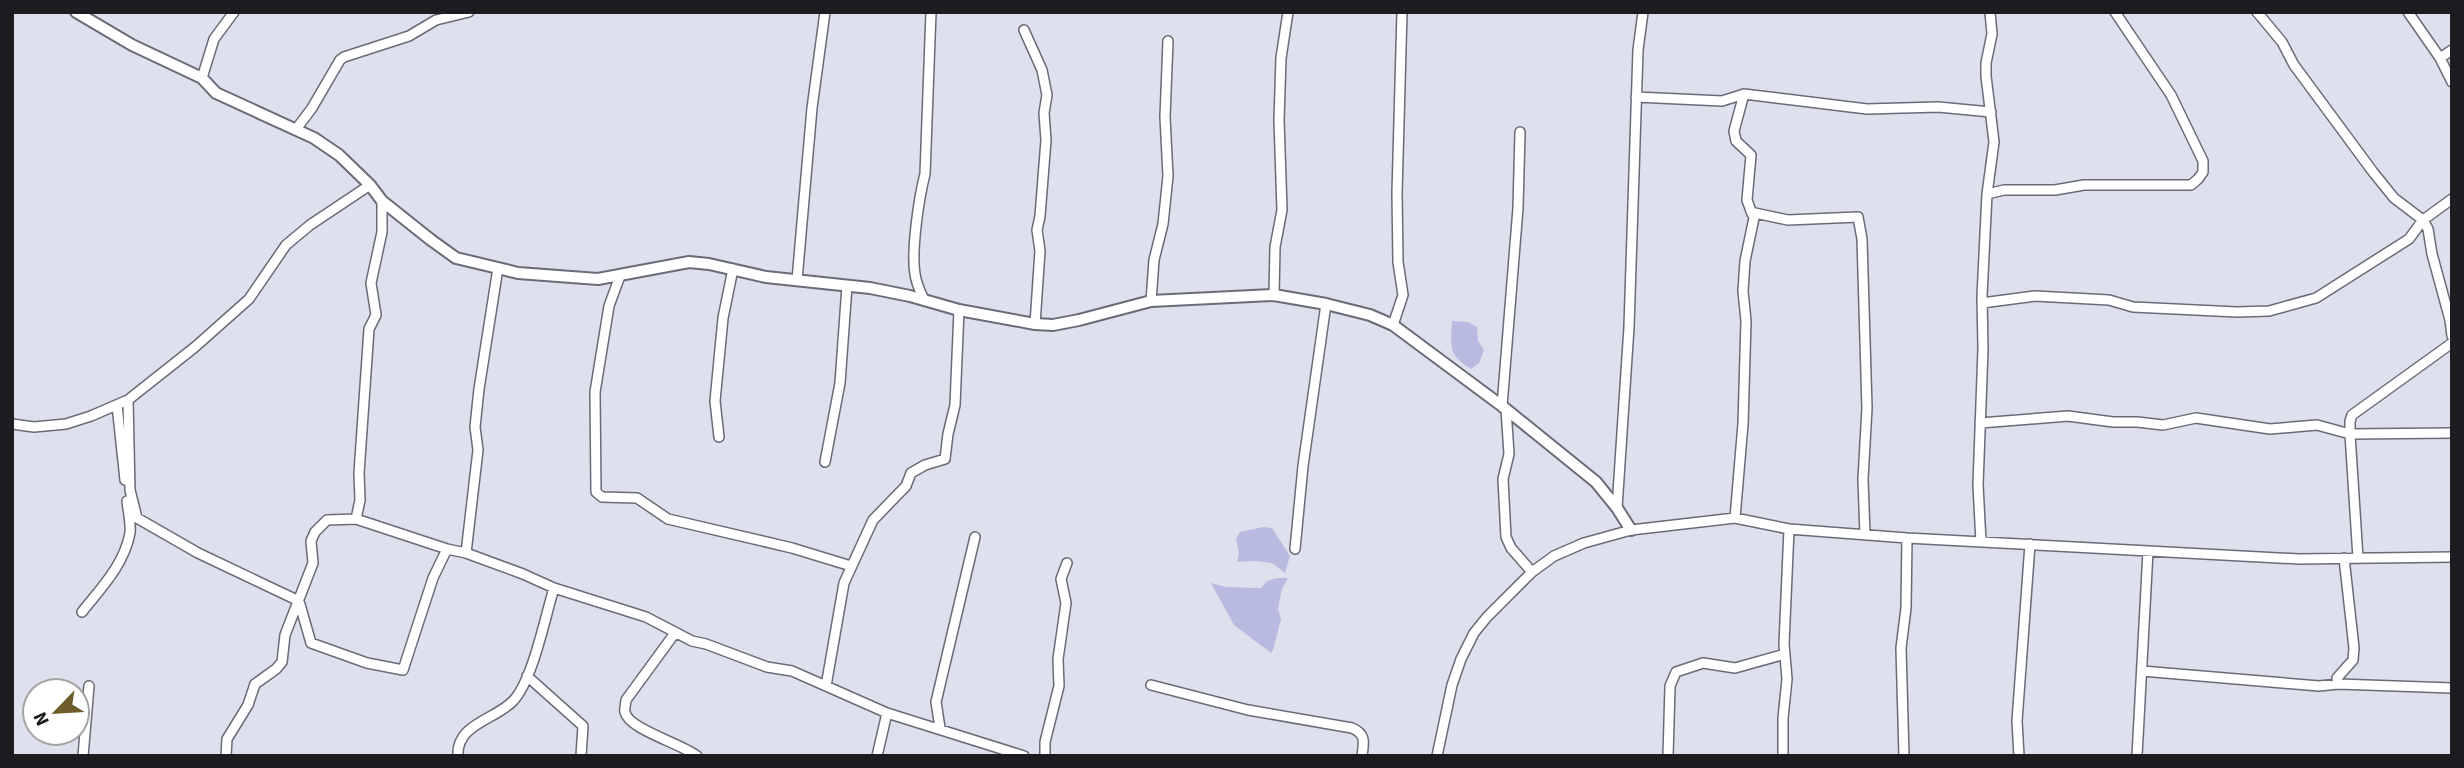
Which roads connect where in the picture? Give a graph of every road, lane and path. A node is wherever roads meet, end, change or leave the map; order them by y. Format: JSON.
{"nodes":[{"id":1,"x":76,"y":12,"type":"edge"},
{"id":2,"x":234,"y":12,"type":"edge"},
{"id":3,"x":469,"y":12,"type":"edge"},
{"id":4,"x":825,"y":12,"type":"edge"},
{"id":5,"x":931,"y":12,"type":"edge"},
{"id":6,"x":1288,"y":12,"type":"edge"},
{"id":7,"x":1402,"y":12,"type":"edge"},
{"id":8,"x":1643,"y":12,"type":"edge"},
{"id":9,"x":1990,"y":12,"type":"edge"},
{"id":10,"x":2115,"y":12,"type":"edge"},
{"id":11,"x":2257,"y":12,"type":"edge"},
{"id":12,"x":2408,"y":12,"type":"edge"},
{"id":13,"x":226,"y":17,"type":"edge"},
{"id":14,"x":1024,"y":30,"type":"dead end"},
{"id":15,"x":1168,"y":41,"type":"dead end"},
{"id":16,"x":2452,"y":50,"type":"edge"},
{"id":17,"x":2440,"y":58,"type":"junction"},
{"id":18,"x":202,"y":78,"type":"junction"},
{"id":19,"x":2452,"y":82,"type":"edge"},
{"id":20,"x":1744,"y":94,"type":"junction"},
{"id":21,"x":1636,"y":97,"type":"junction"},
{"id":22,"x":1991,"y":112,"type":"junction"},
{"id":23,"x":297,"y":128,"type":"junction"},
{"id":24,"x":1520,"y":132,"type":"dead end"},
{"id":25,"x":370,"y":185,"type":"junction"},
{"id":26,"x":1987,"y":194,"type":"junction"},
{"id":27,"x":2452,"y":199,"type":"edge"},
{"id":28,"x":382,"y":201,"type":"junction"},
{"id":29,"x":1755,"y":214,"type":"junction"},
{"id":30,"x":2424,"y":220,"type":"junction"},
{"id":31,"x":498,"y":268,"type":"junction"},
{"id":32,"x":733,"y":269,"type":"junction"},
{"id":33,"x":620,"y":276,"type":"junction"},
{"id":34,"x":797,"y":280,"type":"junction"},
{"id":35,"x":847,"y":286,"type":"junction"},
{"id":36,"x":1273,"y":295,"type":"junction"},
{"id":37,"x":924,"y":300,"type":"junction"},
{"id":38,"x":1151,"y":301,"type":"junction"},
{"id":39,"x":1982,"y":303,"type":"junction"},
{"id":40,"x":1326,"y":304,"type":"junction"},
{"id":41,"x":959,"y":310,"type":"junction"},
{"id":42,"x":1035,"y":324,"type":"junction"},
{"id":43,"x":1393,"y":325,"type":"junction"},
{"id":44,"x":2452,"y":337,"type":"edge"},
{"id":45,"x":2452,"y":343,"type":"edge"},
{"id":46,"x":128,"y":400,"type":"junction"},
{"id":47,"x":117,"y":405,"type":"junction"},
{"id":48,"x":1504,"y":407,"type":"junction"},
{"id":49,"x":1980,"y":423,"type":"junction"},
{"id":50,"x":12,"y":424,"type":"edge"},
{"id":51,"x":2452,"y":433,"type":"edge"},
{"id":52,"x":2350,"y":434,"type":"junction"},
{"id":53,"x":719,"y":437,"type":"dead end"},
{"id":54,"x":825,"y":462,"type":"dead end"},
{"id":55,"x":1617,"y":508,"type":"junction"},
{"id":56,"x":1735,"y":518,"type":"junction"},
{"id":57,"x":356,"y":519,"type":"junction"},
{"id":58,"x":1788,"y":529,"type":"junction"},
{"id":59,"x":1631,"y":530,"type":"junction"},
{"id":60,"x":1865,"y":535,"type":"junction"},
{"id":61,"x":975,"y":537,"type":"dead end"},
{"id":62,"x":1907,"y":538,"type":"junction"},
{"id":63,"x":1982,"y":542,"type":"junction"},
{"id":64,"x":2030,"y":544,"type":"junction"},
{"id":65,"x":447,"y":549,"type":"junction"},
{"id":66,"x":1295,"y":549,"type":"dead end"},
{"id":67,"x":2148,"y":551,"type":"junction"},
{"id":68,"x":466,"y":553,"type":"junction"},
{"id":69,"x":2452,"y":557,"type":"edge"},
{"id":70,"x":2344,"y":558,"type":"junction"},
{"id":71,"x":2358,"y":558,"type":"junction"},
{"id":72,"x":1067,"y":564,"type":"dead end"},
{"id":73,"x":851,"y":566,"type":"junction"},
{"id":74,"x":1532,"y":572,"type":"junction"},
{"id":75,"x":554,"y":588,"type":"junction"},
{"id":76,"x":299,"y":601,"type":"junction"},
{"id":77,"x":82,"y":612,"type":"dead end"},
{"id":78,"x":675,"y":633,"type":"junction"},
{"id":79,"x":1786,"y":654,"type":"junction"},
{"id":80,"x":2142,"y":671,"type":"junction"},
{"id":81,"x":527,"y":676,"type":"junction"},
{"id":82,"x":2338,"y":684,"type":"junction"},
{"id":83,"x":1151,"y":685,"type":"dead end"},
{"id":84,"x":826,"y":686,"type":"junction"},
{"id":85,"x":2452,"y":688,"type":"edge"},
{"id":86,"x":887,"y":713,"type":"junction"},
{"id":87,"x":940,"y":729,"type":"junction"},
{"id":88,"x":1003,"y":753,"type":"edge"},
{"id":89,"x":226,"y":756,"type":"edge"},
{"id":90,"x":458,"y":756,"type":"edge"},
{"id":91,"x":582,"y":756,"type":"edge"},
{"id":92,"x":696,"y":756,"type":"edge"},
{"id":93,"x":877,"y":756,"type":"edge"},
{"id":94,"x":1024,"y":756,"type":"edge"},
{"id":95,"x":1045,"y":756,"type":"edge"},
{"id":96,"x":1362,"y":756,"type":"edge"},
{"id":97,"x":1437,"y":756,"type":"edge"},
{"id":98,"x":1668,"y":756,"type":"edge"},
{"id":99,"x":1783,"y":756,"type":"edge"},
{"id":100,"x":1904,"y":756,"type":"edge"},
{"id":101,"x":2019,"y":756,"type":"edge"},
{"id":102,"x":2137,"y":756,"type":"edge"}],
"edges":[{"from":1,"to":18,"type":"street"},
{"from":2,"to":13,"type":"street"},
{"from":3,"to":23,"type":"street"},
{"from":4,"to":34,"type":"street"},
{"from":5,"to":37,"type":"street"},
{"from":6,"to":36,"type":"street"},
{"from":7,"to":43,"type":"street"},
{"from":8,"to":21,"type":"street"},
{"from":9,"to":22,"type":"street"},
{"from":10,"to":26,"type":"street"},
{"from":11,"to":30,"type":"street"},
{"from":12,"to":17,"type":"street"},
{"from":13,"to":18,"type":"street"},
{"from":14,"to":42,"type":"street"},
{"from":15,"to":38,"type":"street"},
{"from":16,"to":17,"type":"street"},
{"from":17,"to":19,"type":"street"},
{"from":18,"to":23,"type":"street"},
{"from":20,"to":21,"type":"street"},
{"from":20,"to":22,"type":"street"},
{"from":20,"to":29,"type":"street"},
{"from":21,"to":55,"type":"street"},
{"from":22,"to":26,"type":"street"},
{"from":23,"to":25,"type":"street"},
{"from":24,"to":48,"type":"street"},
{"from":25,"to":28,"type":"street"},
{"from":25,"to":46,"type":"street"},
{"from":26,"to":39,"type":"street"},
{"from":27,"to":30,"type":"street"},
{"from":28,"to":31,"type":"street"},
{"from":28,"to":57,"type":"street"},
{"from":29,"to":56,"type":"street"},
{"from":29,"to":60,"type":"street"},
{"from":30,"to":39,"type":"street"},
{"from":30,"to":44,"type":"street"},
{"from":31,"to":33,"type":"street"},
{"from":31,"to":68,"type":"street"},
{"from":32,"to":33,"type":"street"},
{"from":32,"to":34,"type":"street"},
{"from":32,"to":53,"type":"street"},
{"from":33,"to":73,"type":"street"},
{"from":34,"to":35,"type":"street"},
{"from":35,"to":37,"type":"street"},
{"from":35,"to":54,"type":"street"},
{"from":36,"to":38,"type":"street"},
{"from":36,"to":40,"type":"street"},
{"from":37,"to":41,"type":"street"},
{"from":38,"to":42,"type":"street"},
{"from":39,"to":49,"type":"street"},
{"from":40,"to":43,"type":"street"},
{"from":40,"to":66,"type":"street"},
{"from":41,"to":42,"type":"street"},
{"from":41,"to":73,"type":"street"},
{"from":43,"to":48,"type":"street"},
{"from":45,"to":52,"type":"street"},
{"from":46,"to":47,"type":"street"},
{"from":46,"to":76,"type":"street"},
{"from":47,"to":50,"type":"street"},
{"from":47,"to":77,"type":"street"},
{"from":48,"to":55,"type":"street"},
{"from":48,"to":74,"type":"street"},
{"from":49,"to":52,"type":"street"},
{"from":49,"to":63,"type":"street"},
{"from":51,"to":52,"type":"street"},
{"from":52,"to":71,"type":"street"},
{"from":55,"to":59,"type":"street"},
{"from":56,"to":58,"type":"street"},
{"from":56,"to":59,"type":"street"},
{"from":57,"to":65,"type":"street"},
{"from":57,"to":76,"type":"street"},
{"from":58,"to":60,"type":"street"},
{"from":58,"to":79,"type":"street"},
{"from":59,"to":74,"type":"street"},
{"from":60,"to":62,"type":"street"},
{"from":61,"to":87,"type":"street"},
{"from":62,"to":63,"type":"street"},
{"from":62,"to":100,"type":"street"},
{"from":63,"to":64,"type":"street"},
{"from":64,"to":67,"type":"street"},
{"from":64,"to":101,"type":"street"},
{"from":65,"to":68,"type":"street"},
{"from":65,"to":76,"type":"street"},
{"from":67,"to":70,"type":"street"},
{"from":67,"to":80,"type":"street"},
{"from":68,"to":75,"type":"street"},
{"from":69,"to":71,"type":"street"},
{"from":70,"to":71,"type":"street"},
{"from":70,"to":82,"type":"street"},
{"from":72,"to":95,"type":"street"},
{"from":73,"to":84,"type":"street"},
{"from":74,"to":97,"type":"street"},
{"from":75,"to":78,"type":"street"},
{"from":75,"to":81,"type":"street"},
{"from":76,"to":89,"type":"street"},
{"from":78,"to":84,"type":"street"},
{"from":78,"to":92,"type":"street"},
{"from":79,"to":98,"type":"street"},
{"from":79,"to":99,"type":"street"},
{"from":80,"to":82,"type":"street"},
{"from":80,"to":102,"type":"street"},
{"from":81,"to":90,"type":"street"},
{"from":81,"to":91,"type":"street"},
{"from":82,"to":85,"type":"street"},
{"from":83,"to":96,"type":"street"},
{"from":84,"to":86,"type":"street"},
{"from":86,"to":87,"type":"street"},
{"from":86,"to":93,"type":"street"},
{"from":87,"to":88,"type":"street"},
{"from":88,"to":94,"type":"street"}]}
